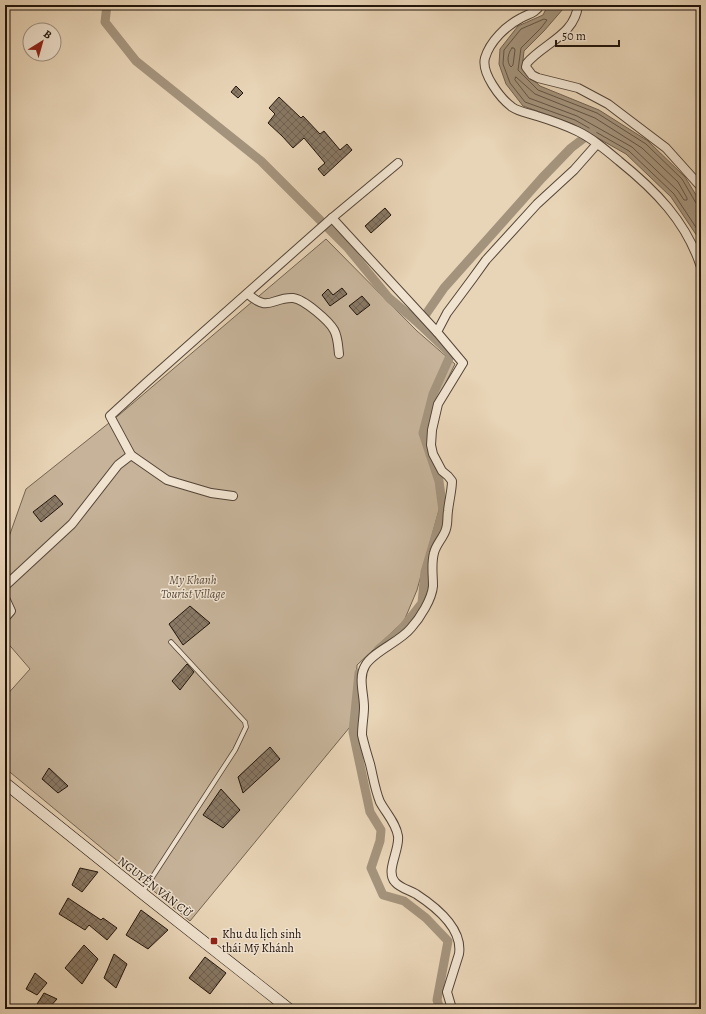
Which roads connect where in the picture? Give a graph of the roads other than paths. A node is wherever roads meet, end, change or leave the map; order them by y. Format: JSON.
{"nodes":[{"id":1,"x":540,"y":5,"type":"edge"},
{"id":2,"x":578,"y":5,"type":"edge"},
{"id":3,"x":595,"y":143,"type":"junction"},
{"id":4,"x":398,"y":163,"type":"dead end"},
{"id":5,"x":701,"y":187,"type":"edge"},
{"id":6,"x":331,"y":219,"type":"junction"},
{"id":7,"x":701,"y":267,"type":"edge"},
{"id":8,"x":248,"y":294,"type":"junction"},
{"id":9,"x":437,"y":332,"type":"junction"},
{"id":10,"x":339,"y":354,"type":"dead end"},
{"id":11,"x":131,"y":454,"type":"junction"},
{"id":12,"x":233,"y":496,"type":"dead end"},
{"id":13,"x":5,"y":586,"type":"edge"},
{"id":14,"x":5,"y":598,"type":"edge"},
{"id":15,"x":5,"y":618,"type":"edge"},
{"id":16,"x":171,"y":642,"type":"dead end"},
{"id":17,"x":5,"y":783,"type":"edge"},
{"id":18,"x":142,"y":893,"type":"junction"},
{"id":19,"x":289,"y":1009,"type":"edge"},
{"id":20,"x":452,"y":1009,"type":"edge"}],
"edges":[{"from":1,"to":3,"type":"street"},
{"from":2,"to":5,"type":"street"},
{"from":3,"to":7,"type":"street"},
{"from":3,"to":9,"type":"street"},
{"from":4,"to":6,"type":"street"},
{"from":6,"to":8,"type":"street"},
{"from":6,"to":9,"type":"street"},
{"from":8,"to":10,"type":"street"},
{"from":8,"to":11,"type":"street"},
{"from":9,"to":20,"type":"street"},
{"from":11,"to":12,"type":"street"},
{"from":11,"to":13,"type":"street"},
{"from":14,"to":15,"type":"street"},
{"from":16,"to":18,"type":"lane"},
{"from":17,"to":18,"type":"main road","name":"NGUYỄN VĂN CỪ"},
{"from":18,"to":19,"type":"main road","name":"NGUYỄN VĂN CỪ"}]}
